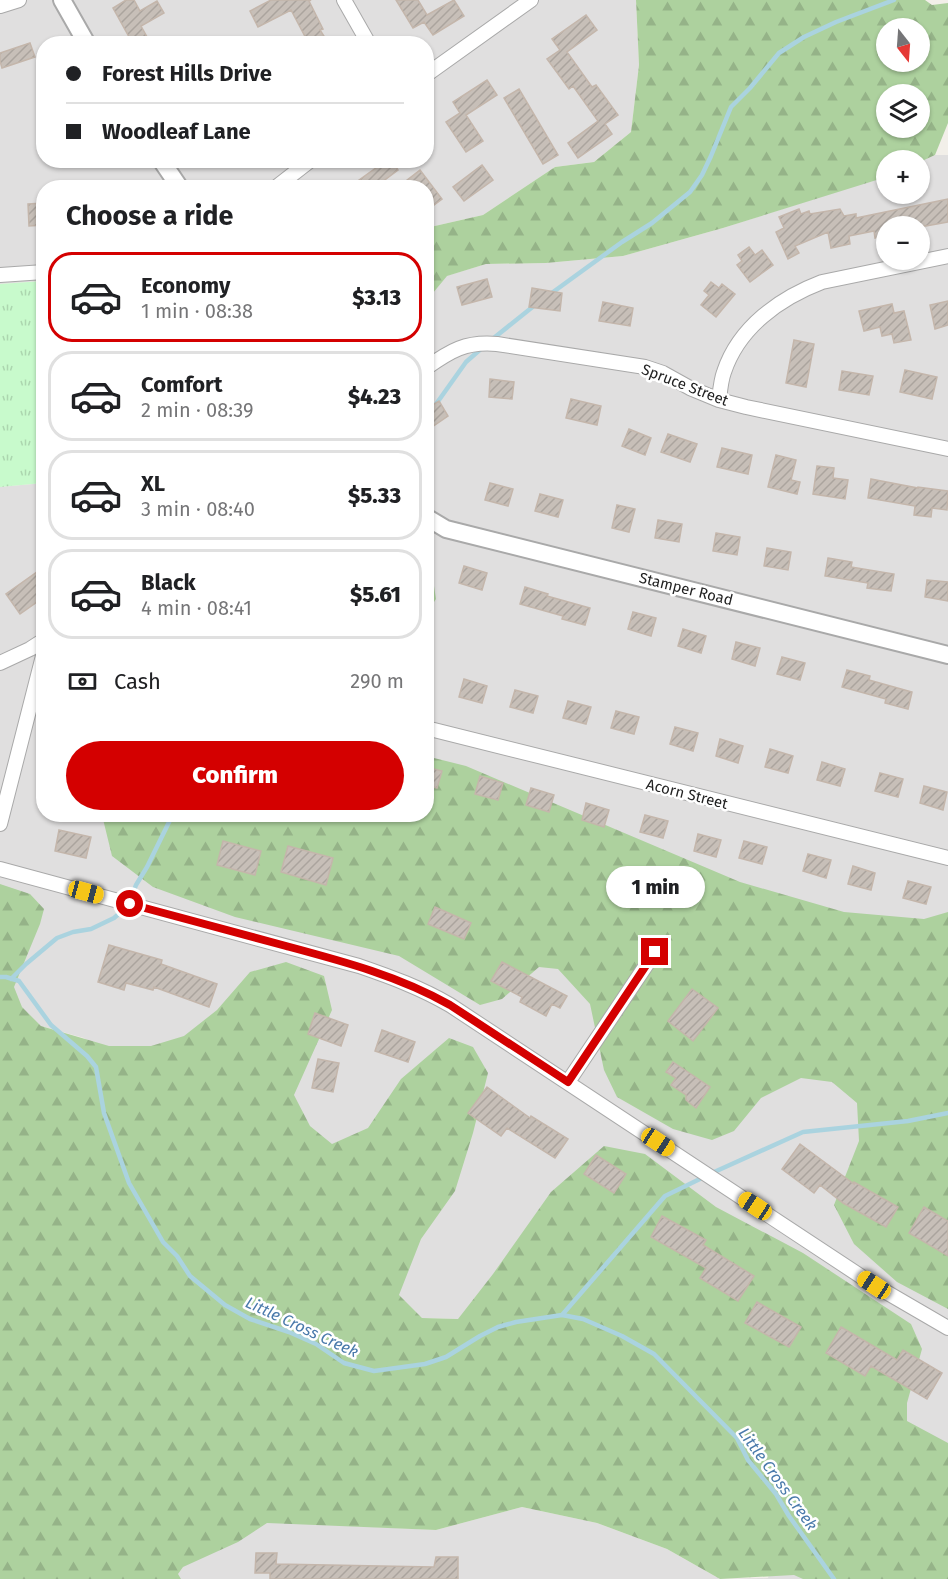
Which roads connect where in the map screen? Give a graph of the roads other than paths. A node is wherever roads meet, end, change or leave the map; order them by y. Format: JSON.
{"nodes":[{"id":1,"x":19,"y":0,"type":"edge"},
{"id":2,"x":62,"y":0,"type":"edge"},
{"id":3,"x":344,"y":0,"type":"edge"},
{"id":4,"x":531,"y":0,"type":"edge"},
{"id":5,"x":0,"y":6,"type":"edge"},
{"id":6,"x":82,"y":36,"type":"edge"},
{"id":7,"x":364,"y":36,"type":"edge"},
{"id":8,"x":434,"y":69,"type":"edge"},
{"id":9,"x":301,"y":168,"type":"edge"},
{"id":10,"x":285,"y":180,"type":"edge"},
{"id":11,"x":948,"y":256,"type":"edge"},
{"id":12,"x":36,"y":273,"type":"edge"},
{"id":13,"x":0,"y":275,"type":"edge"},
{"id":14,"x":434,"y":362,"type":"edge"},
{"id":15,"x":719,"y":400,"type":"junction"},
{"id":16,"x":948,"y":449,"type":"edge"},
{"id":17,"x":434,"y":522,"type":"edge"},
{"id":18,"x":36,"y":645,"type":"edge"},
{"id":19,"x":948,"y":655,"type":"edge"},
{"id":20,"x":0,"y":663,"type":"edge"},
{"id":21,"x":36,"y":683,"type":"edge"},
{"id":22,"x":434,"y":730,"type":"edge"},
{"id":23,"x":0,"y":824,"type":"edge"},
{"id":24,"x":948,"y":858,"type":"edge"},
{"id":25,"x":0,"y":869,"type":"edge"},
{"id":26,"x":655,"y":952,"type":"dead end"},
{"id":27,"x":568,"y":1082,"type":"junction"},
{"id":28,"x":948,"y":1328,"type":"edge"}],
"edges":[{"from":1,"to":5,"type":"street"},
{"from":2,"to":6,"type":"street"},
{"from":3,"to":7,"type":"street"},
{"from":4,"to":8,"type":"street"},
{"from":9,"to":10,"type":"street"},
{"from":11,"to":15,"type":"street"},
{"from":12,"to":13,"type":"street"},
{"from":14,"to":15,"type":"street","name":"Spruce Street"},
{"from":15,"to":16,"type":"street","name":"Spruce Street"},
{"from":17,"to":19,"type":"street","name":"Stamper Road"},
{"from":18,"to":20,"type":"street"},
{"from":21,"to":23,"type":"street"},
{"from":22,"to":24,"type":"street","name":"Acorn Street"},
{"from":25,"to":27,"type":"street"},
{"from":26,"to":27,"type":"street"},
{"from":27,"to":28,"type":"street"}]}
